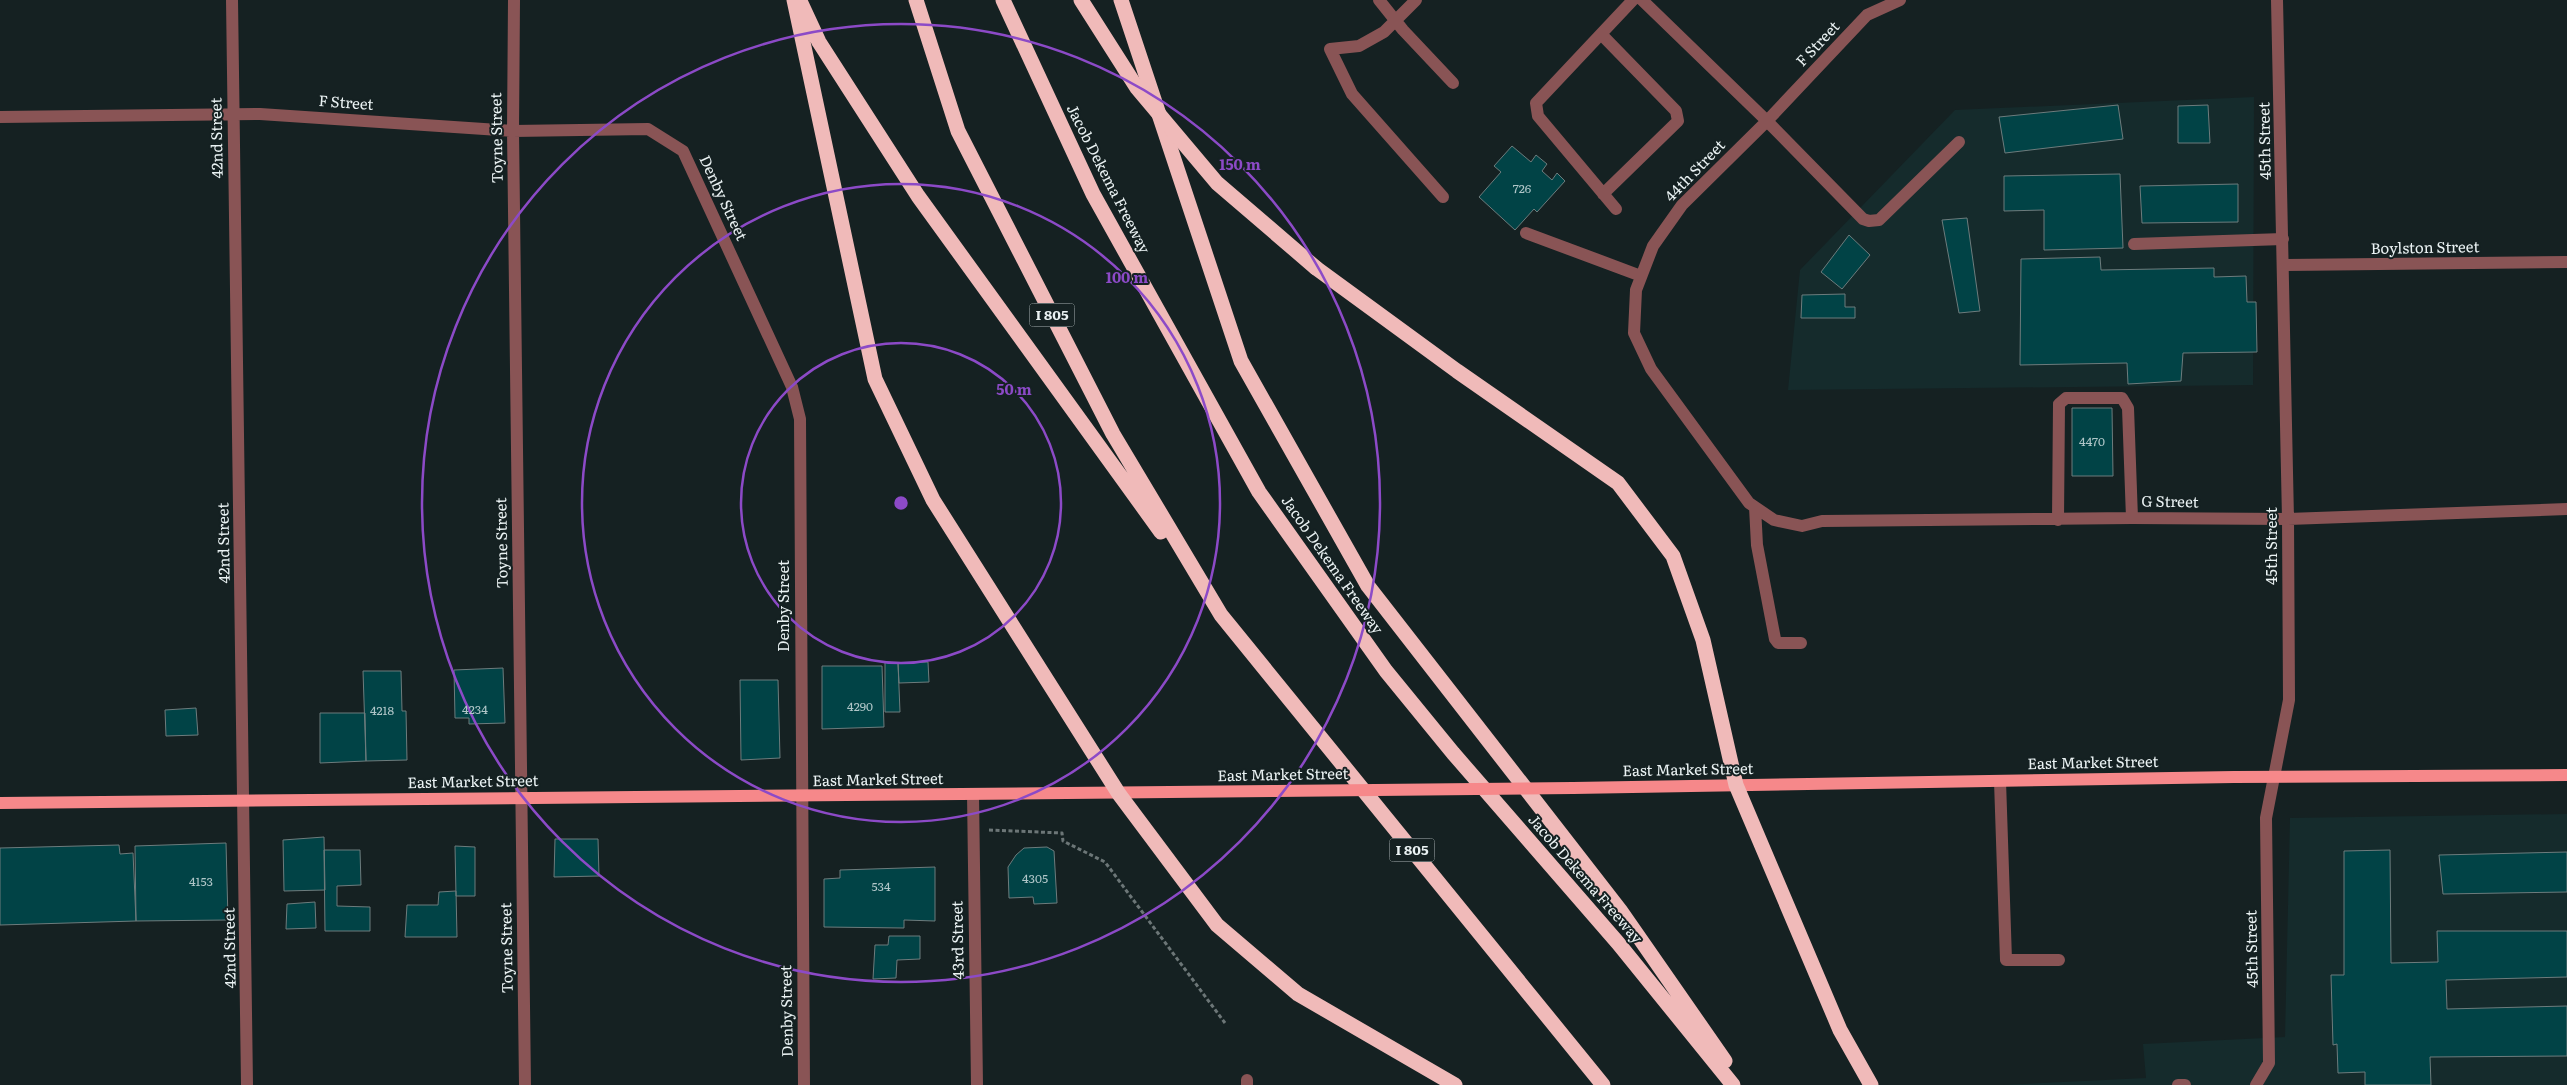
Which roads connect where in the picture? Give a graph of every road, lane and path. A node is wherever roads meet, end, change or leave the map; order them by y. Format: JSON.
{"nodes":[{"id":1,"x":232,"y":0,"type":"edge"},
{"id":2,"x":514,"y":0,"type":"edge"},
{"id":3,"x":794,"y":0,"type":"edge"},
{"id":4,"x":800,"y":0,"type":"edge"},
{"id":5,"x":916,"y":0,"type":"edge"},
{"id":6,"x":1003,"y":0,"type":"edge"},
{"id":7,"x":1081,"y":0,"type":"edge"},
{"id":8,"x":1121,"y":0,"type":"edge"},
{"id":9,"x":1379,"y":0,"type":"edge"},
{"id":10,"x":1416,"y":0,"type":"edge"},
{"id":11,"x":1633,"y":0,"type":"edge"},
{"id":12,"x":1642,"y":0,"type":"edge"},
{"id":13,"x":1900,"y":0,"type":"edge"},
{"id":14,"x":2277,"y":0,"type":"edge"},
{"id":15,"x":1396,"y":20,"type":"junction"},
{"id":16,"x":1601,"y":34,"type":"junction"},
{"id":17,"x":1453,"y":83,"type":"dead end"},
{"id":18,"x":233,"y":114,"type":"junction"},
{"id":19,"x":0,"y":116,"type":"edge"},
{"id":20,"x":1767,"y":121,"type":"junction"},
{"id":21,"x":513,"y":131,"type":"junction"},
{"id":22,"x":1959,"y":142,"type":"dead end"},
{"id":23,"x":683,"y":151,"type":"joint"},
{"id":24,"x":1603,"y":194,"type":"junction"},
{"id":25,"x":1443,"y":197,"type":"dead end"},
{"id":26,"x":1616,"y":209,"type":"dead end"},
{"id":27,"x":1526,"y":234,"type":"dead end"},
{"id":28,"x":2283,"y":239,"type":"junction"},
{"id":29,"x":2134,"y":244,"type":"dead end"},
{"id":30,"x":2567,"y":262,"type":"edge"},
{"id":31,"x":2284,"y":265,"type":"junction"},
{"id":32,"x":1641,"y":276,"type":"junction"},
{"id":33,"x":1756,"y":507,"type":"junction"},
{"id":34,"x":2567,"y":509,"type":"edge"},
{"id":35,"x":2132,"y":518,"type":"junction"},
{"id":36,"x":2288,"y":519,"type":"junction"},
{"id":37,"x":1774,"y":520,"type":"joint"},
{"id":38,"x":2058,"y":520,"type":"junction"},
{"id":39,"x":1221,"y":615,"type":"junction"},
{"id":40,"x":1801,"y":643,"type":"dead end"},
{"id":41,"x":2567,"y":775,"type":"edge"},
{"id":42,"x":2274,"y":777,"type":"junction"},
{"id":43,"x":2000,"y":781,"type":"junction"},
{"id":44,"x":1736,"y":785,"type":"junction"},
{"id":45,"x":973,"y":794,"type":"junction"},
{"id":46,"x":1119,"y":794,"type":"junction"},
{"id":47,"x":800,"y":797,"type":"junction"},
{"id":48,"x":522,"y":798,"type":"junction"},
{"id":49,"x":244,"y":802,"type":"junction"},
{"id":50,"x":0,"y":803,"type":"edge"},
{"id":51,"x":973,"y":829,"type":"junction"},
{"id":52,"x":2059,"y":960,"type":"dead end"},
{"id":53,"x":1225,"y":1023,"type":"dead end"},
{"id":54,"x":247,"y":1085,"type":"edge"},
{"id":55,"x":525,"y":1085,"type":"edge"},
{"id":56,"x":804,"y":1085,"type":"edge"},
{"id":57,"x":977,"y":1085,"type":"edge"},
{"id":58,"x":1455,"y":1085,"type":"edge"},
{"id":59,"x":1603,"y":1085,"type":"edge"},
{"id":60,"x":1732,"y":1085,"type":"edge"},
{"id":61,"x":1741,"y":1085,"type":"edge"},
{"id":62,"x":1871,"y":1085,"type":"edge"},
{"id":63,"x":2256,"y":1085,"type":"edge"}],
"edges":[{"from":1,"to":18,"type":"street","name":"42nd Street"},
{"from":2,"to":21,"type":"street","name":"Toyne Street"},
{"from":3,"to":46,"type":"highway"},
{"from":4,"to":39,"type":"highway"},
{"from":5,"to":39,"type":"highway","number":"I 805"},
{"from":6,"to":60,"type":"highway","name":"Jacob Dekema Freeway"},
{"from":7,"to":44,"type":"highway","bridge":true},
{"from":8,"to":61,"type":"highway"},
{"from":9,"to":15,"type":"street"},
{"from":10,"to":15,"type":"street"},
{"from":11,"to":16,"type":"street"},
{"from":12,"to":20,"type":"street"},
{"from":13,"to":20,"type":"street","name":"F Street"},
{"from":14,"to":28,"type":"street","name":"45th Street"},
{"from":15,"to":17,"type":"street"},
{"from":15,"to":25,"type":"street"},
{"from":16,"to":24,"type":"street"},
{"from":16,"to":24,"type":"street"},
{"from":18,"to":19,"type":"street","name":"F Street"},
{"from":18,"to":21,"type":"street","name":"F Street"},
{"from":18,"to":49,"type":"street","name":"42nd Street"},
{"from":20,"to":22,"type":"street"},
{"from":20,"to":32,"type":"street","name":"44th Street"},
{"from":21,"to":23,"type":"street","name":"F Street"},
{"from":21,"to":48,"type":"street","name":"Toyne Street"},
{"from":23,"to":47,"type":"street","name":"Denby Street"},
{"from":24,"to":26,"type":"street"},
{"from":27,"to":32,"type":"street"},
{"from":28,"to":29,"type":"street"},
{"from":28,"to":31,"type":"street","name":"45th Street"},
{"from":30,"to":31,"type":"street","name":"Boylston Street"},
{"from":31,"to":36,"type":"street","name":"45th Street"},
{"from":32,"to":33,"type":"street","name":"44th Street"},
{"from":33,"to":37,"type":"street","name":"44th Street"},
{"from":33,"to":40,"type":"street"},
{"from":34,"to":36,"type":"street","name":"G Street"},
{"from":35,"to":36,"type":"street","name":"G Street"},
{"from":35,"to":38,"type":"street","name":"G Street"},
{"from":35,"to":38,"type":"street"},
{"from":36,"to":42,"type":"street","name":"45th Street"},
{"from":37,"to":38,"type":"street","name":"G Street"},
{"from":39,"to":59,"type":"highway","number":"I 805"},
{"from":41,"to":42,"type":"main road","name":"East Market Street"},
{"from":42,"to":43,"type":"main road","name":"East Market Street"},
{"from":42,"to":63,"type":"street","name":"45th Street"},
{"from":43,"to":44,"type":"main road","name":"East Market Street"},
{"from":43,"to":52,"type":"street"},
{"from":44,"to":46,"type":"main road","name":"East Market Street","bridge":true},
{"from":44,"to":62,"type":"highway"},
{"from":45,"to":46,"type":"main road","name":"East Market Street"},
{"from":45,"to":47,"type":"main road","name":"East Market Street"},
{"from":45,"to":51,"type":"street","name":"43rd Street"},
{"from":46,"to":58,"type":"highway"},
{"from":47,"to":48,"type":"main road","name":"East Market Street"},
{"from":47,"to":56,"type":"street","name":"Denby Street"},
{"from":48,"to":49,"type":"main road","name":"East Market Street"},
{"from":48,"to":55,"type":"street","name":"Toyne Street"},
{"from":49,"to":50,"type":"main road","name":"East Market Street"},
{"from":49,"to":54,"type":"street","name":"42nd Street"},
{"from":51,"to":53,"type":"path"},
{"from":51,"to":57,"type":"street","name":"43rd Street"}]}
